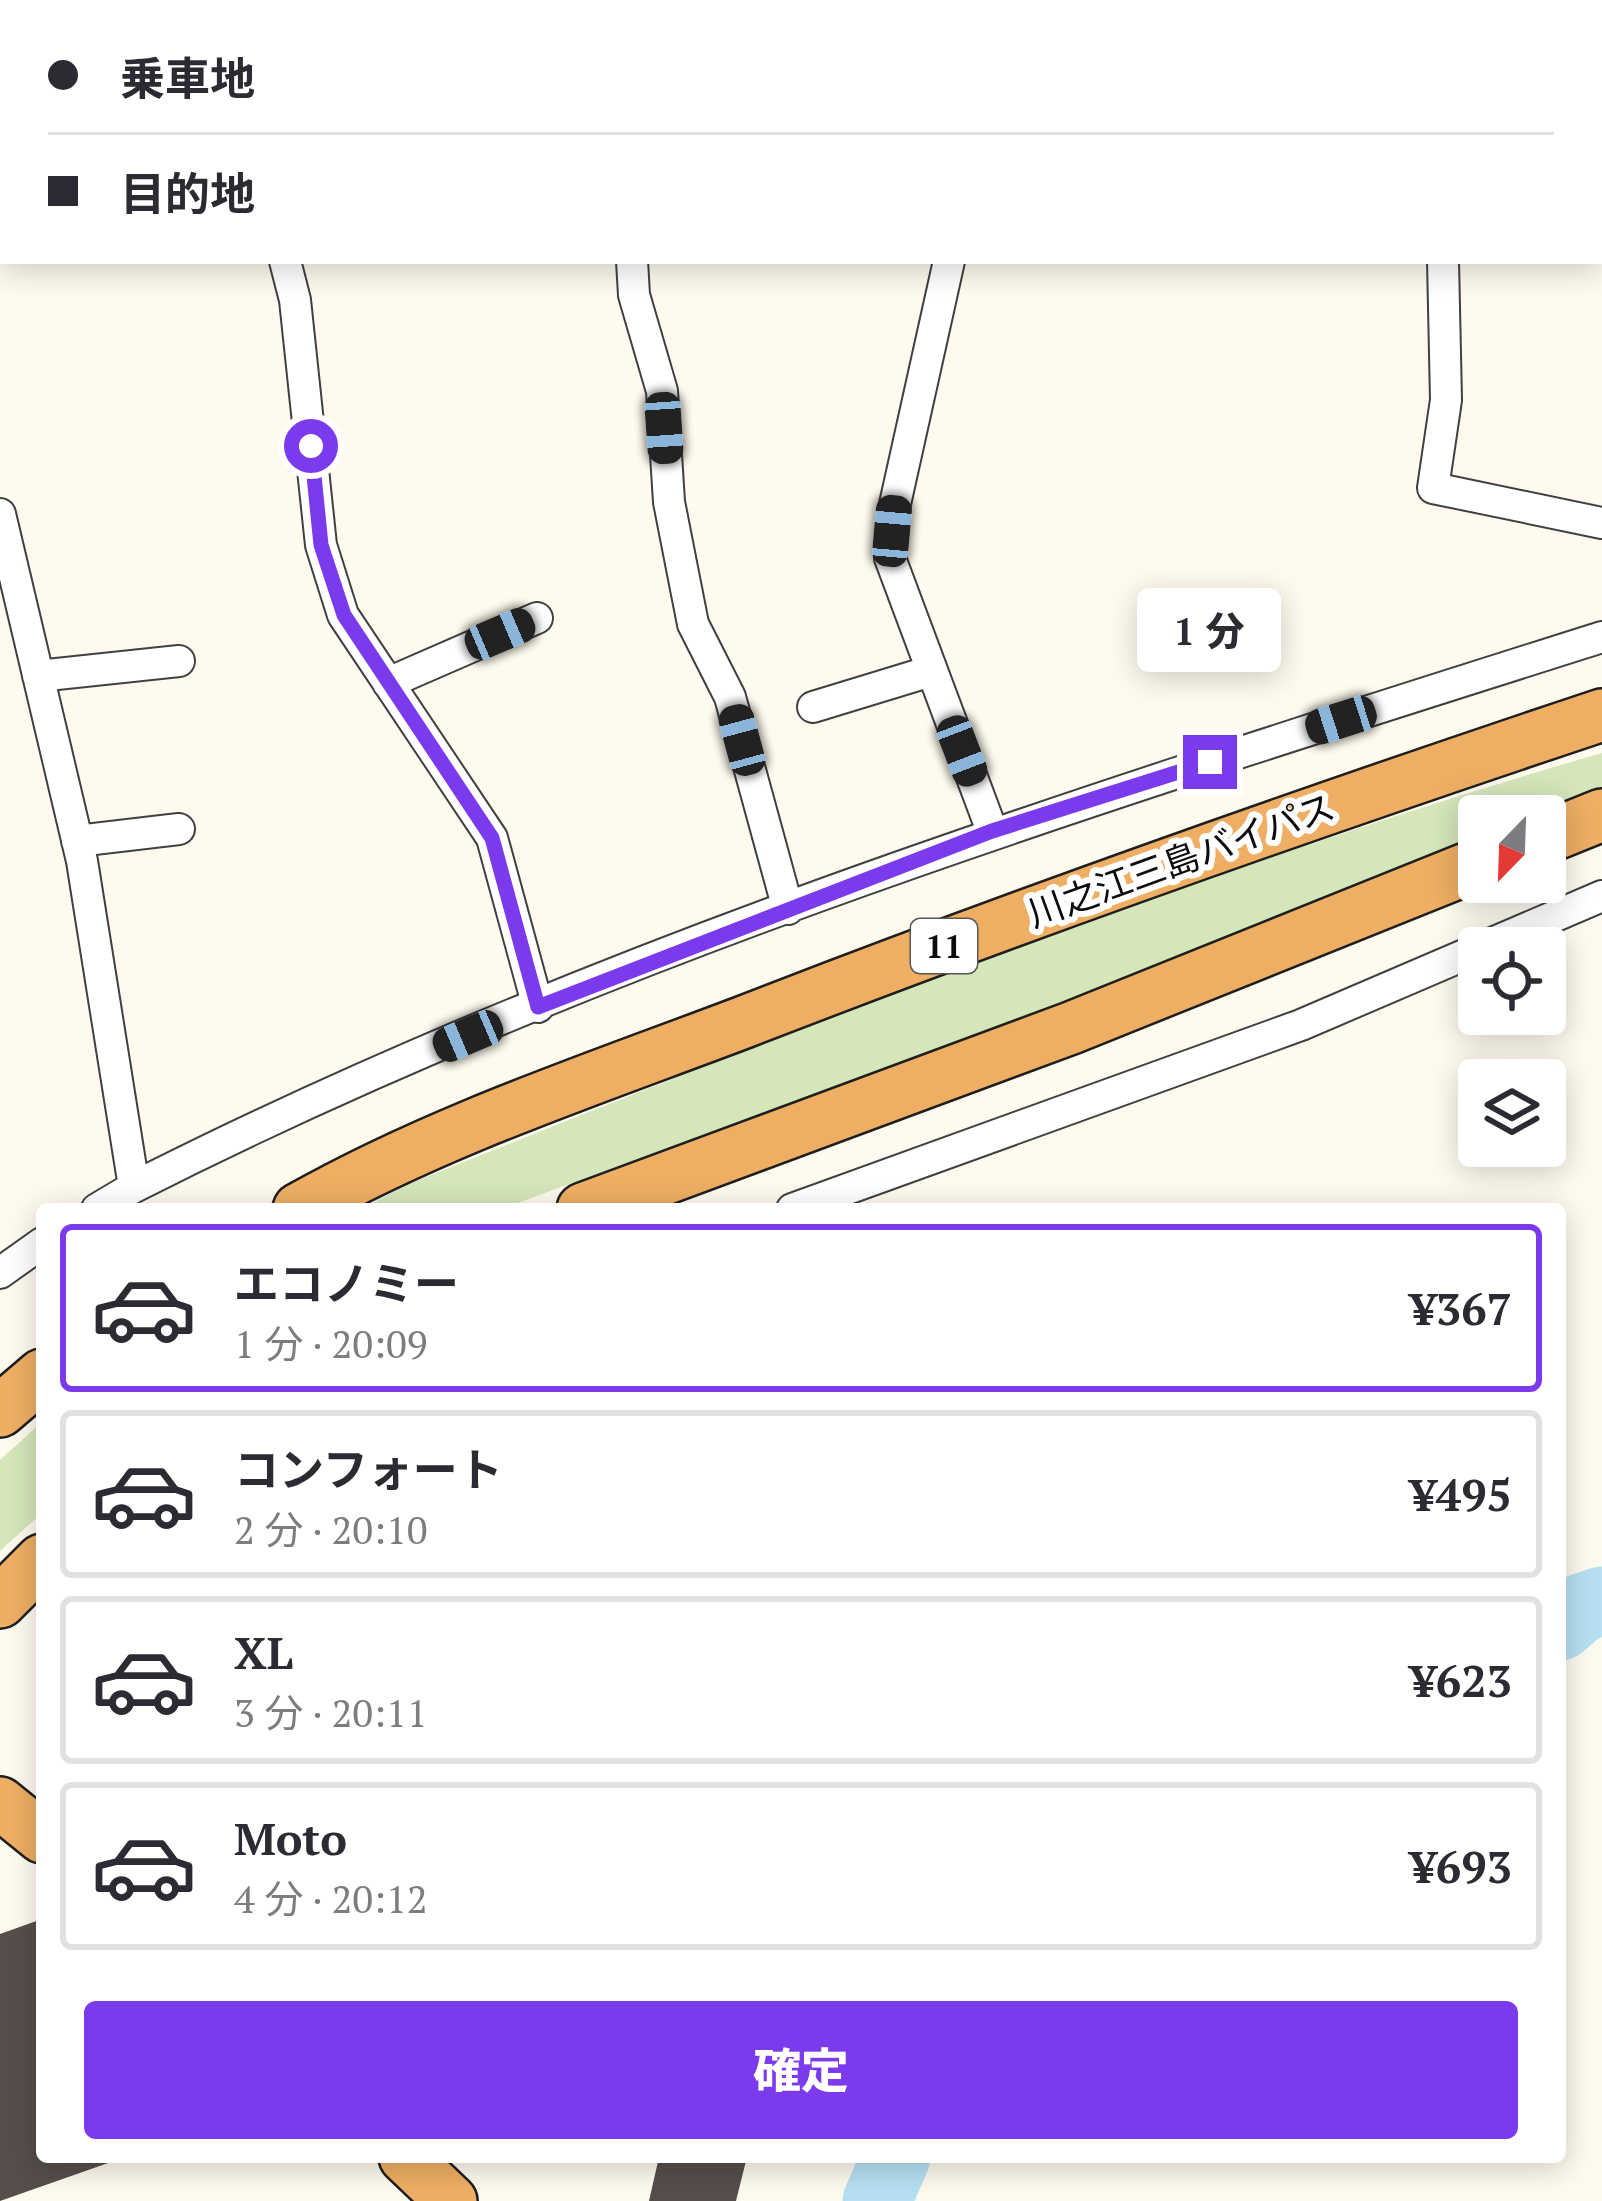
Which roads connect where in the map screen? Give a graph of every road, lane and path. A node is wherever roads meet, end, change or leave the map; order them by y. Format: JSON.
{"nodes":[{"id":1,"x":286,"y":264,"type":"edge"},
{"id":2,"x":632,"y":264,"type":"edge"},
{"id":3,"x":948,"y":264,"type":"edge"},
{"id":4,"x":1443,"y":264,"type":"edge"},
{"id":5,"x":0,"y":514,"type":"edge"},
{"id":6,"x":1602,"y":523,"type":"edge"},
{"id":7,"x":537,"y":618,"type":"dead end"},
{"id":8,"x":1602,"y":638,"type":"edge"},
{"id":9,"x":179,"y":661,"type":"dead end"},
{"id":10,"x":931,"y":671,"type":"junction"},
{"id":11,"x":38,"y":676,"type":"junction"},
{"id":12,"x":388,"y":683,"type":"junction"},
{"id":13,"x":813,"y":707,"type":"dead end"},
{"id":14,"x":1602,"y":715,"type":"edge"},
{"id":15,"x":1602,"y":815,"type":"edge"},
{"id":16,"x":179,"y":829,"type":"dead end"},
{"id":17,"x":1566,"y":830,"type":"edge"},
{"id":18,"x":992,"y":831,"type":"junction"},
{"id":19,"x":77,"y":841,"type":"junction"},
{"id":20,"x":1458,"y":872,"type":"edge"},
{"id":21,"x":1602,"y":896,"type":"edge"},
{"id":22,"x":788,"y":909,"type":"junction"},
{"id":23,"x":538,"y":1007,"type":"junction"},
{"id":24,"x":134,"y":1186,"type":"junction"},
{"id":25,"x":107,"y":1203,"type":"edge"},
{"id":26,"x":311,"y":1203,"type":"edge"},
{"id":27,"x":608,"y":1203,"type":"edge"},
{"id":28,"x":809,"y":1203,"type":"edge"},
{"id":29,"x":36,"y":1248,"type":"edge"},
{"id":30,"x":0,"y":1273,"type":"edge"},
{"id":31,"x":36,"y":1380,"type":"edge"},
{"id":32,"x":0,"y":1411,"type":"edge"},
{"id":33,"x":36,"y":1566,"type":"edge"},
{"id":34,"x":0,"y":1602,"type":"edge"},
{"id":35,"x":0,"y":1803,"type":"edge"},
{"id":36,"x":36,"y":1832,"type":"edge"},
{"id":37,"x":411,"y":2163,"type":"edge"},
{"id":38,"x":451,"y":2201,"type":"edge"}],
"edges":[{"from":1,"to":12,"type":"street"},
{"from":2,"to":22,"type":"street"},
{"from":3,"to":10,"type":"street"},
{"from":4,"to":6,"type":"street"},
{"from":5,"to":11,"type":"street"},
{"from":7,"to":12,"type":"street"},
{"from":8,"to":18,"type":"street"},
{"from":9,"to":11,"type":"street"},
{"from":10,"to":13,"type":"street"},
{"from":10,"to":18,"type":"street"},
{"from":11,"to":19,"type":"street"},
{"from":12,"to":23,"type":"street"},
{"from":14,"to":26,"type":"highway","name":"川之江三島バイパス","number":"11"},
{"from":15,"to":17,"type":"highway"},
{"from":16,"to":19,"type":"street"},
{"from":18,"to":22,"type":"street"},
{"from":19,"to":24,"type":"street"},
{"from":20,"to":27,"type":"highway"},
{"from":21,"to":28,"type":"street"},
{"from":22,"to":23,"type":"street"},
{"from":23,"to":24,"type":"street"},
{"from":24,"to":25,"type":"street"},
{"from":29,"to":30,"type":"street"},
{"from":31,"to":32,"type":"highway"},
{"from":33,"to":34,"type":"highway"},
{"from":35,"to":36,"type":"highway"},
{"from":37,"to":38,"type":"highway"}]}
